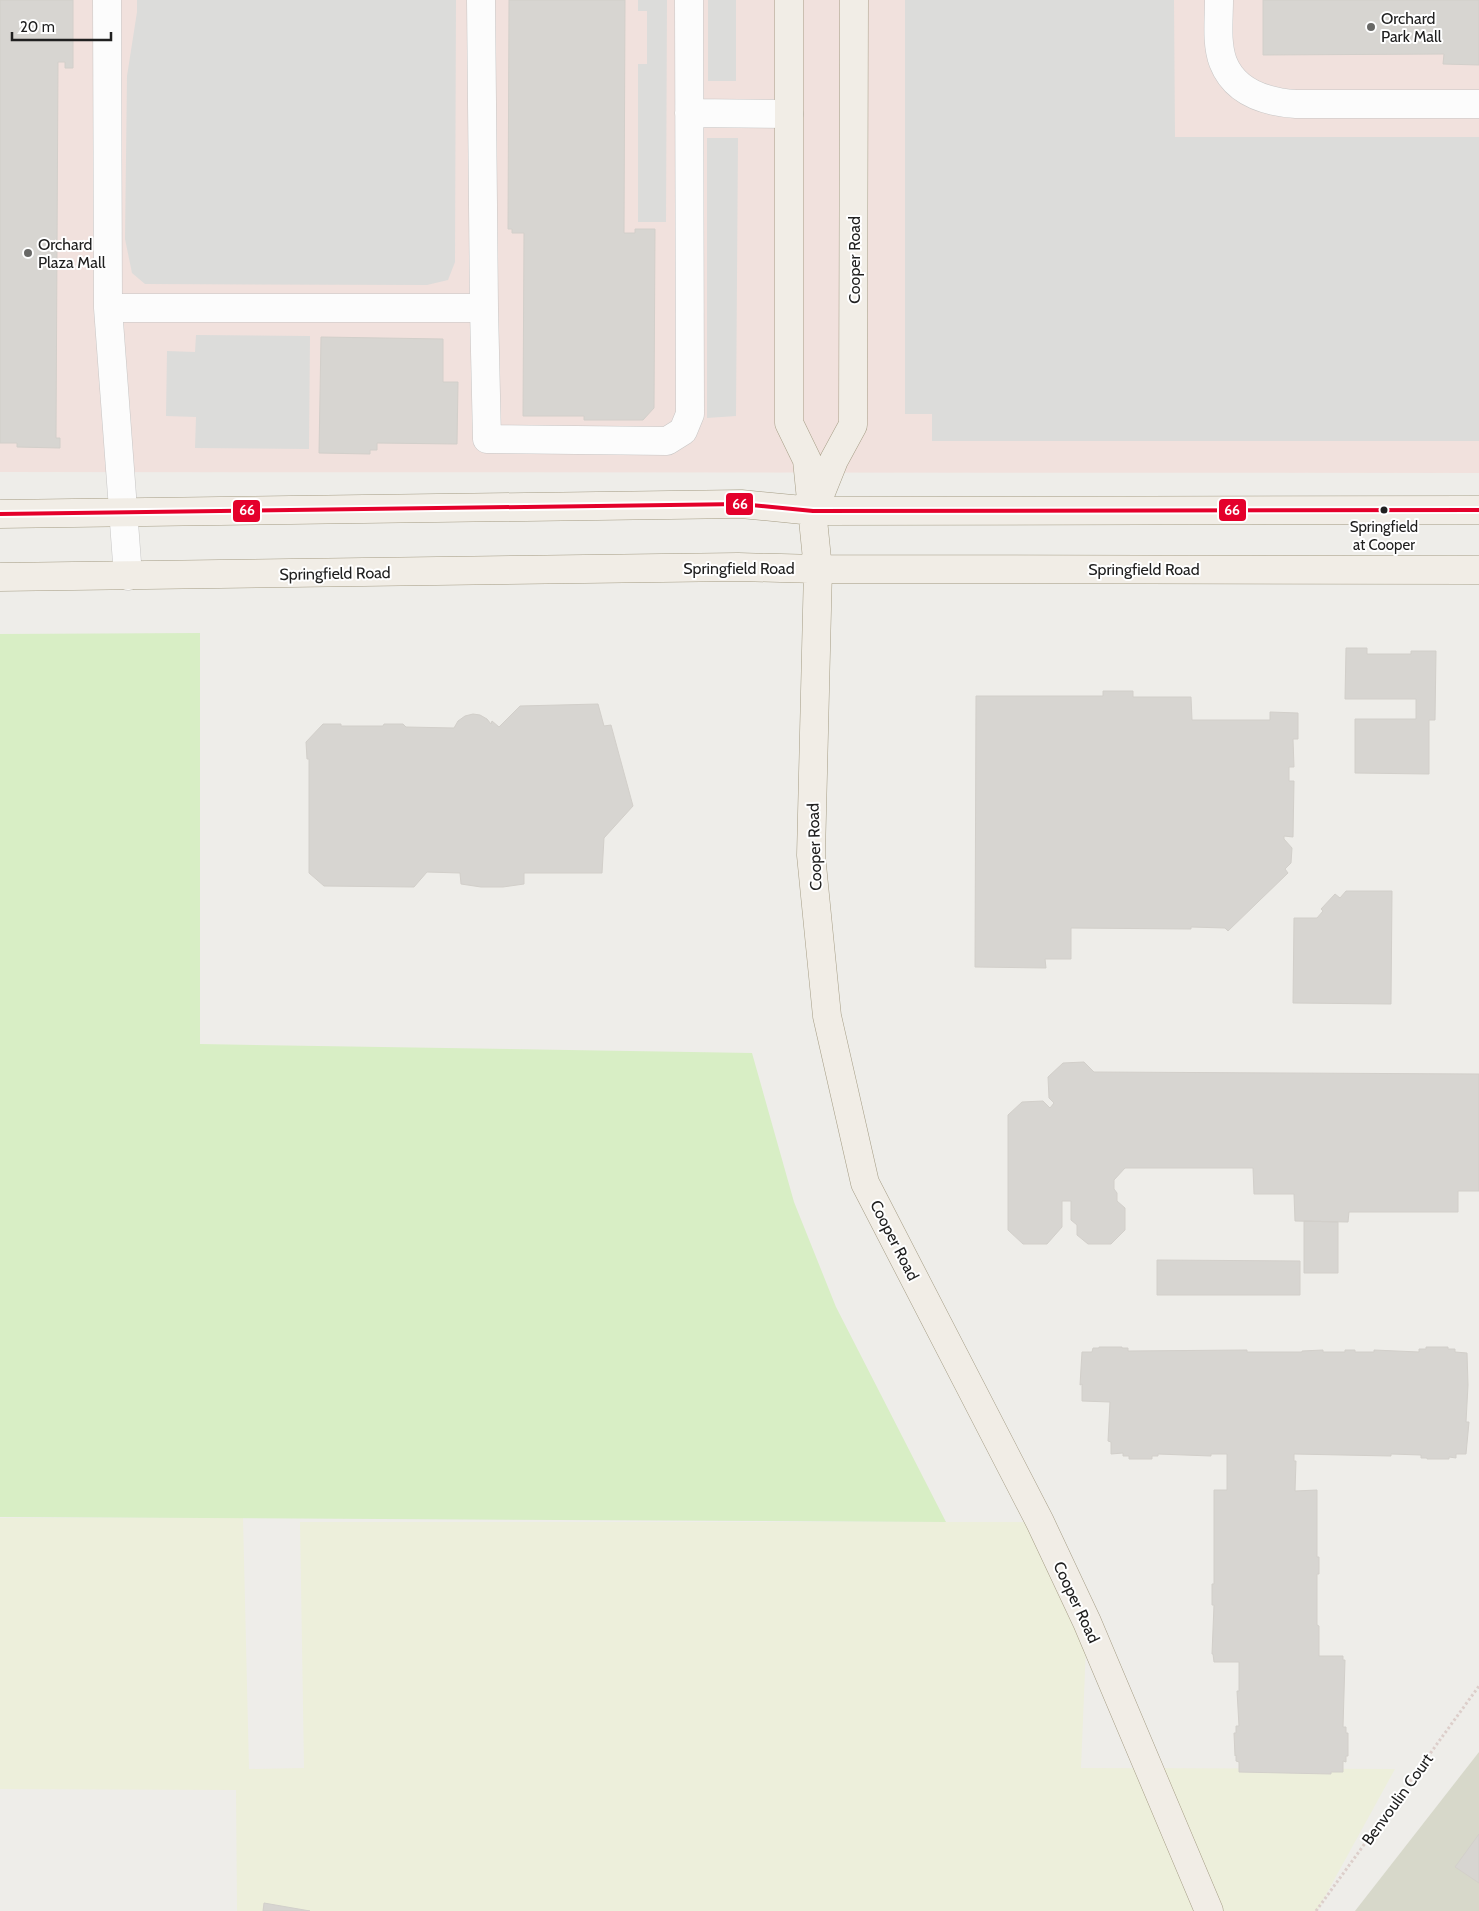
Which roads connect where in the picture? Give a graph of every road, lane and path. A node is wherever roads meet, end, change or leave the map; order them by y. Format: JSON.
{"nodes":[{"id":1,"x":107,"y":0,"type":"edge"},
{"id":2,"x":482,"y":0,"type":"edge"},
{"id":3,"x":689,"y":0,"type":"edge"},
{"id":4,"x":789,"y":0,"type":"edge"},
{"id":5,"x":854,"y":0,"type":"edge"},
{"id":6,"x":1219,"y":0,"type":"edge"},
{"id":7,"x":1479,"y":104,"type":"edge"},
{"id":8,"x":690,"y":112,"type":"junction"},
{"id":9,"x":789,"y":114,"type":"junction"},
{"id":10,"x":108,"y":308,"type":"junction"},
{"id":11,"x":484,"y":308,"type":"junction"},
{"id":12,"x":1479,"y":510,"type":"edge"},
{"id":13,"x":813,"y":511,"type":"junction"},
{"id":14,"x":122,"y":512,"type":"junction"},
{"id":15,"x":0,"y":514,"type":"edge"},
{"id":16,"x":818,"y":569,"type":"junction"},
{"id":17,"x":1479,"y":570,"type":"edge"},
{"id":18,"x":128,"y":576,"type":"junction"},
{"id":19,"x":0,"y":577,"type":"edge"},
{"id":20,"x":1479,"y":1686,"type":"edge"},
{"id":21,"x":1209,"y":1911,"type":"edge"},
{"id":22,"x":1316,"y":1911,"type":"edge"}],
"edges":[{"from":1,"to":10,"type":"lane"},
{"from":2,"to":11,"type":"lane"},
{"from":3,"to":8,"type":"lane"},
{"from":4,"to":9,"type":"main road","name":"Cooper Road"},
{"from":5,"to":13,"type":"main road","name":"Cooper Road"},
{"from":6,"to":7,"type":"lane"},
{"from":8,"to":9,"type":"lane"},
{"from":8,"to":11,"type":"lane"},
{"from":9,"to":13,"type":"main road","name":"Cooper Road"},
{"from":10,"to":11,"type":"lane"},
{"from":10,"to":14,"type":"lane"},
{"from":12,"to":13,"type":"main road"},
{"from":13,"to":14,"type":"main road"},
{"from":13,"to":16,"type":"main road","name":"Cooper Road"},
{"from":14,"to":15,"type":"main road"},
{"from":14,"to":18,"type":"lane"},
{"from":16,"to":17,"type":"main road","name":"Springfield Road"},
{"from":16,"to":18,"type":"main road","name":"Springfield Road"},
{"from":16,"to":21,"type":"main road","name":"Cooper Road"},
{"from":18,"to":19,"type":"main road","name":"Springfield Road"},
{"from":20,"to":22,"type":"path","name":"Benvoulin Court"}]}
